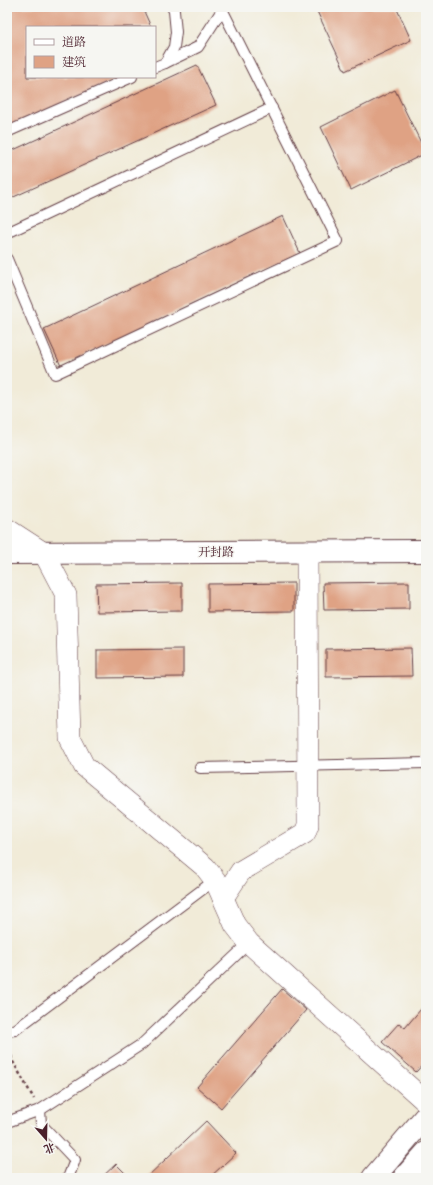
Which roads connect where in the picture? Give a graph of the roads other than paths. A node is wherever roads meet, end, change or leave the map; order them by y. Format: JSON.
{"nodes":[{"id":1,"x":172,"y":7,"type":"edge"},
{"id":2,"x":221,"y":9,"type":"edge"},
{"id":3,"x":165,"y":62,"type":"junction"},
{"id":4,"x":156,"y":66,"type":"edge"},
{"id":5,"x":130,"y":78,"type":"edge"},
{"id":6,"x":272,"y":108,"type":"junction"},
{"id":7,"x":7,"y":132,"type":"edge"},
{"id":8,"x":7,"y":233,"type":"edge"},
{"id":9,"x":7,"y":259,"type":"edge"},
{"id":10,"x":7,"y":530,"type":"edge"},
{"id":11,"x":307,"y":551,"type":"junction"},
{"id":12,"x":426,"y":551,"type":"edge"},
{"id":13,"x":7,"y":553,"type":"edge"},
{"id":14,"x":44,"y":553,"type":"junction"},
{"id":15,"x":426,"y":763,"type":"edge"},
{"id":16,"x":308,"y":765,"type":"junction"},
{"id":17,"x":200,"y":768,"type":"dead end"},
{"id":18,"x":219,"y":889,"type":"junction"},
{"id":19,"x":249,"y":943,"type":"junction"},
{"id":20,"x":11,"y":1030,"type":"edge"},
{"id":21,"x":426,"y":1102,"type":"edge"},
{"id":22,"x":40,"y":1110,"type":"junction"},
{"id":23,"x":426,"y":1116,"type":"edge"},
{"id":24,"x":7,"y":1122,"type":"edge"},
{"id":25,"x":426,"y":1153,"type":"edge"},
{"id":26,"x":68,"y":1178,"type":"edge"},
{"id":27,"x":373,"y":1178,"type":"edge"},
{"id":28,"x":404,"y":1178,"type":"edge"}],
"edges":[{"from":1,"to":3,"type":"lane"},
{"from":2,"to":3,"type":"lane"},
{"from":2,"to":6,"type":"lane"},
{"from":3,"to":4,"type":"lane"},
{"from":5,"to":7,"type":"lane"},
{"from":6,"to":8,"type":"lane"},
{"from":6,"to":9,"type":"lane"},
{"from":10,"to":14,"type":"street"},
{"from":11,"to":12,"type":"street","name":"开封路"},
{"from":11,"to":14,"type":"street","name":"开封路"},
{"from":11,"to":16,"type":"street"},
{"from":13,"to":14,"type":"street","name":"开封路"},
{"from":14,"to":18,"type":"street"},
{"from":15,"to":16,"type":"lane"},
{"from":16,"to":17,"type":"lane"},
{"from":16,"to":18,"type":"street"},
{"from":18,"to":19,"type":"street"},
{"from":18,"to":20,"type":"lane"},
{"from":19,"to":21,"type":"street"},
{"from":19,"to":22,"type":"lane"},
{"from":22,"to":24,"type":"lane"},
{"from":22,"to":26,"type":"lane"},
{"from":23,"to":27,"type":"street"},
{"from":25,"to":28,"type":"street"}]}
